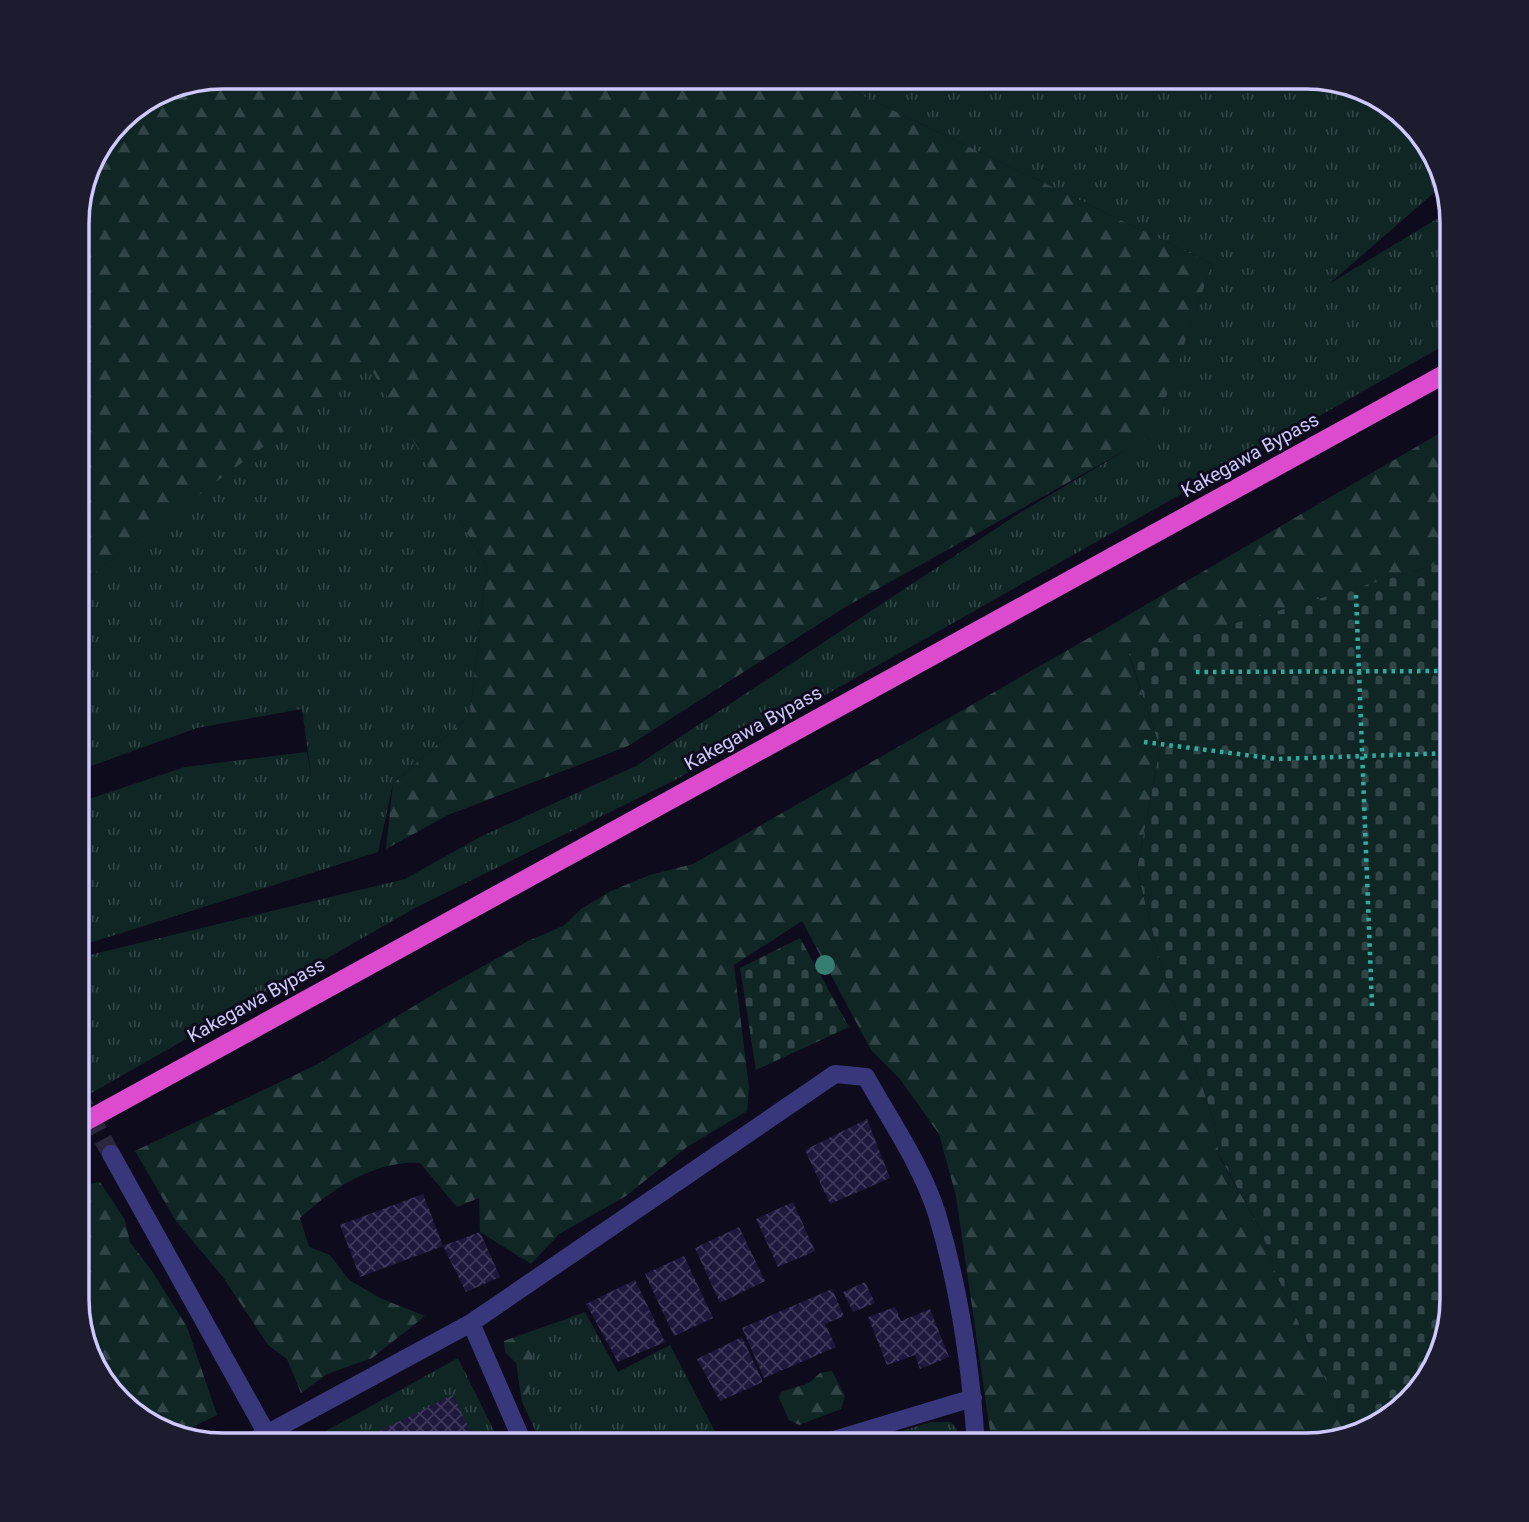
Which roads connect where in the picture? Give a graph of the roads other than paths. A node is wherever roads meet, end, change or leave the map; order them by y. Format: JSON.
{"nodes":[{"id":1,"x":1440,"y":377,"type":"edge"},
{"id":2,"x":89,"y":1119,"type":"edge"},
{"id":3,"x":111,"y":1154,"type":"tunnel mouth"},
{"id":4,"x":471,"y":1323,"type":"junction"},
{"id":5,"x":973,"y":1398,"type":"junction"},
{"id":6,"x":267,"y":1433,"type":"edge"},
{"id":7,"x":280,"y":1433,"type":"edge"},
{"id":8,"x":519,"y":1433,"type":"edge"},
{"id":9,"x":857,"y":1433,"type":"edge"},
{"id":10,"x":975,"y":1433,"type":"edge"}],
"edges":[{"from":1,"to":2,"type":"highway","name":"Kakegawa Bypass"},
{"from":3,"to":6,"type":"street"},
{"from":4,"to":5,"type":"street"},
{"from":4,"to":7,"type":"street"},
{"from":4,"to":8,"type":"street"},
{"from":5,"to":9,"type":"street"},
{"from":5,"to":10,"type":"street"}]}
